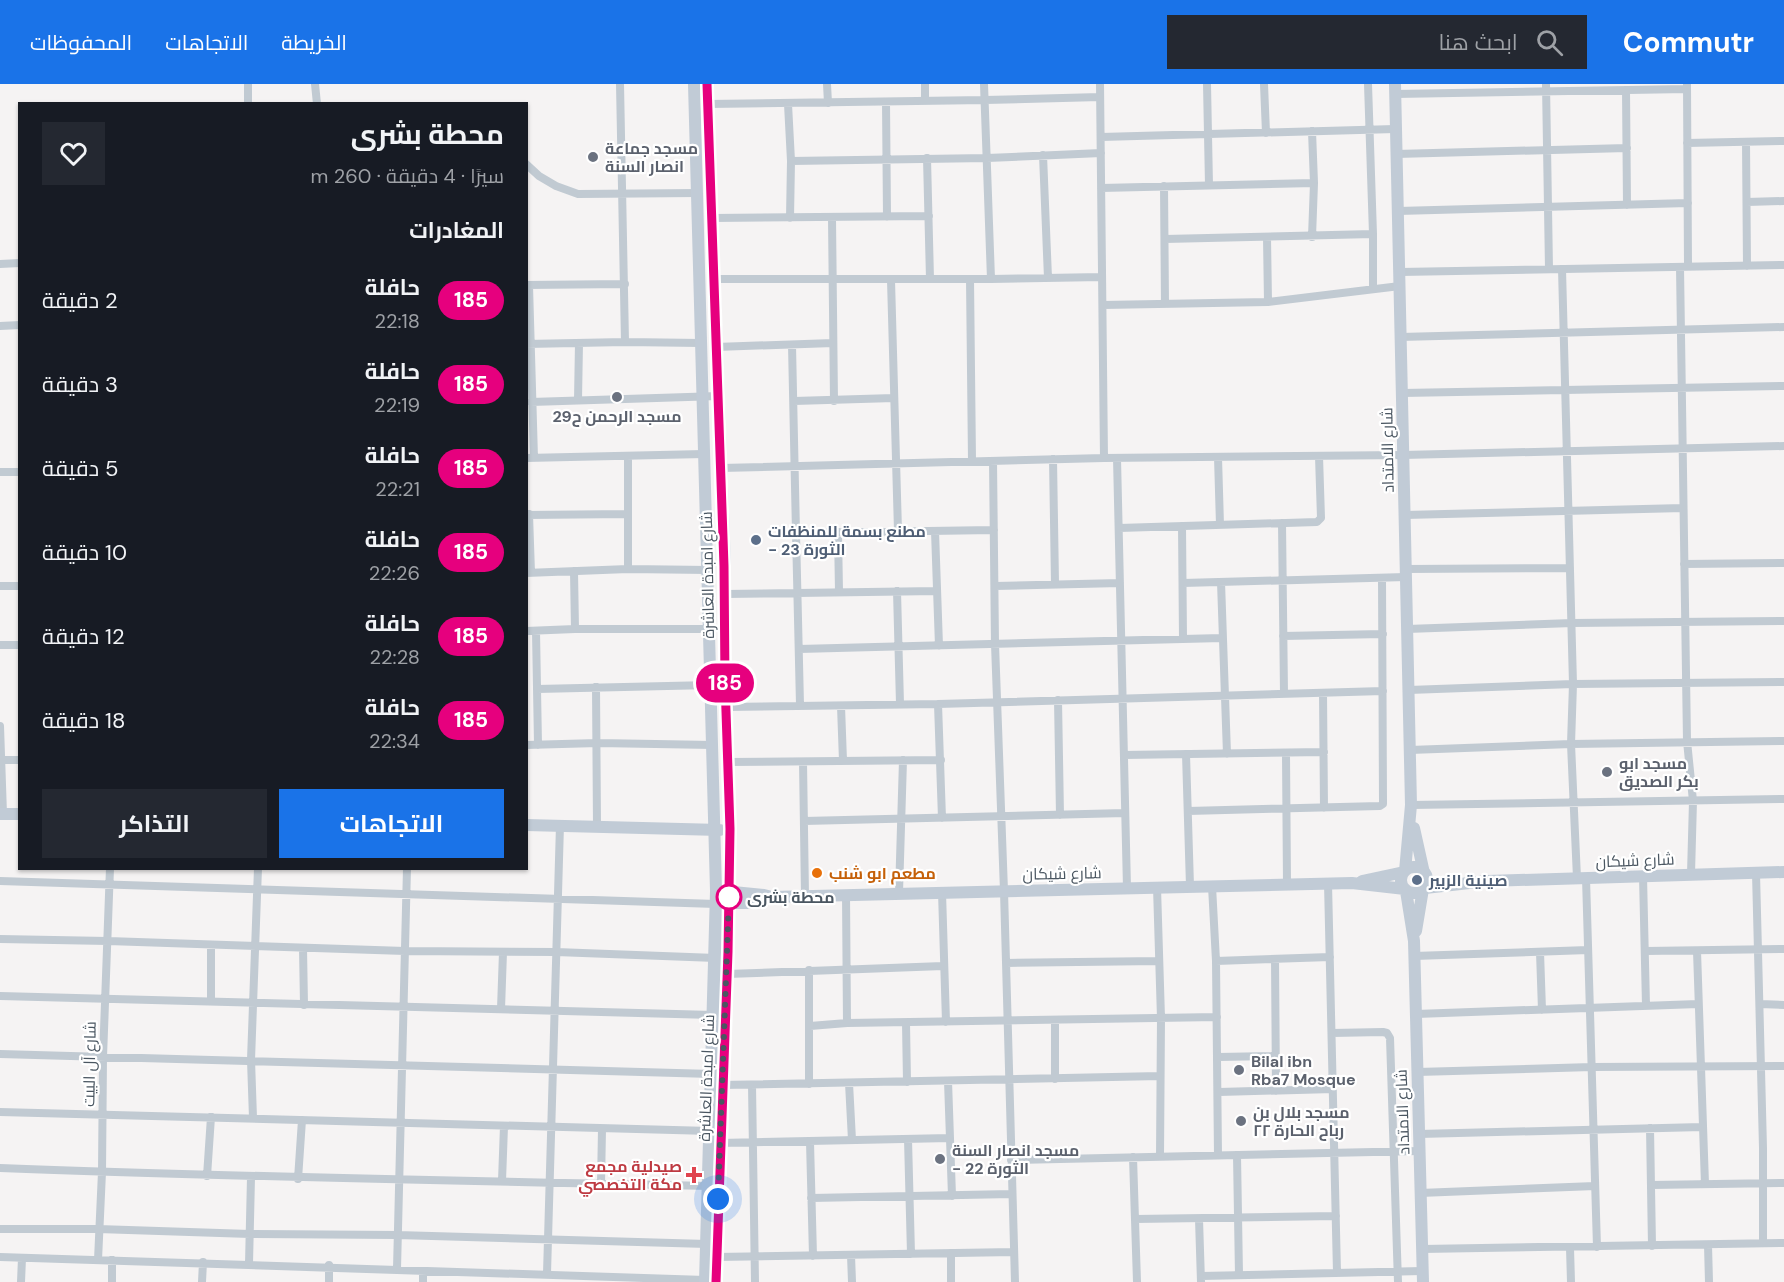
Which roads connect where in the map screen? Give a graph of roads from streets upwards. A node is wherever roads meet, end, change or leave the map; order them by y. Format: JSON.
{"nodes":[{"id":1,"x":248,"y":84,"type":"edge"},
{"id":2,"x":315,"y":84,"type":"edge"},
{"id":3,"x":620,"y":84,"type":"edge"},
{"id":4,"x":694,"y":84,"type":"edge"},
{"id":5,"x":707,"y":84,"type":"edge"},
{"id":6,"x":827,"y":84,"type":"edge"},
{"id":7,"x":925,"y":84,"type":"edge"},
{"id":8,"x":984,"y":84,"type":"edge"},
{"id":9,"x":1100,"y":84,"type":"edge"},
{"id":10,"x":1207,"y":84,"type":"edge"},
{"id":11,"x":1264,"y":84,"type":"edge"},
{"id":12,"x":1368,"y":84,"type":"edge"},
{"id":13,"x":1687,"y":87,"type":"edge"},
{"id":14,"x":1546,"y":88,"type":"edge"},
{"id":15,"x":1395,"y":89,"type":"edge"},
{"id":16,"x":1626,"y":90,"type":"junction"},
{"id":17,"x":1100,"y":97,"type":"junction"},
{"id":18,"x":985,"y":100,"type":"junction"},
{"id":19,"x":925,"y":101,"type":"junction"},
{"id":20,"x":248,"y":102,"type":"edge"},
{"id":21,"x":316,"y":102,"type":"edge"},
{"id":22,"x":886,"y":102,"type":"junction"},
{"id":23,"x":828,"y":103,"type":"junction"},
{"id":24,"x":708,"y":104,"type":"junction"},
{"id":25,"x":788,"y":104,"type":"junction"},
{"id":26,"x":1371,"y":129,"type":"junction"},
{"id":27,"x":1395,"y":129,"type":"junction"},
{"id":28,"x":1312,"y":131,"type":"junction"},
{"id":29,"x":1266,"y":133,"type":"junction"},
{"id":30,"x":1208,"y":134,"type":"junction"},
{"id":31,"x":1101,"y":137,"type":"junction"},
{"id":32,"x":1784,"y":141,"type":"edge"},
{"id":33,"x":1746,"y":142,"type":"junction"},
{"id":34,"x":1687,"y":143,"type":"junction"},
{"id":35,"x":1627,"y":148,"type":"junction"},
{"id":36,"x":1547,"y":149,"type":"junction"},
{"id":37,"x":1101,"y":153,"type":"junction"},
{"id":38,"x":1396,"y":154,"type":"junction"},
{"id":39,"x":1043,"y":155,"type":"junction"},
{"id":40,"x":927,"y":158,"type":"junction"},
{"id":41,"x":987,"y":158,"type":"junction"},
{"id":42,"x":887,"y":159,"type":"junction"},
{"id":43,"x":791,"y":161,"type":"junction"},
{"id":44,"x":528,"y":166,"type":"edge"},
{"id":45,"x":1314,"y":183,"type":"junction"},
{"id":46,"x":1209,"y":185,"type":"junction"},
{"id":47,"x":1164,"y":186,"type":"junction"},
{"id":48,"x":1101,"y":188,"type":"junction"},
{"id":49,"x":622,"y":193,"type":"junction"},
{"id":50,"x":697,"y":193,"type":"junction"},
{"id":51,"x":1784,"y":201,"type":"edge"},
{"id":52,"x":1688,"y":202,"type":"junction"},
{"id":53,"x":1747,"y":202,"type":"junction"},
{"id":54,"x":1627,"y":205,"type":"junction"},
{"id":55,"x":1548,"y":207,"type":"junction"},
{"id":56,"x":1398,"y":210,"type":"junction"},
{"id":57,"x":929,"y":216,"type":"junction"},
{"id":58,"x":887,"y":217,"type":"junction"},
{"id":59,"x":712,"y":218,"type":"junction"},
{"id":60,"x":790,"y":218,"type":"junction"},
{"id":61,"x":832,"y":218,"type":"junction"},
{"id":62,"x":1373,"y":234,"type":"junction"},
{"id":63,"x":1268,"y":237,"type":"junction"},
{"id":64,"x":1312,"y":237,"type":"junction"},
{"id":65,"x":1165,"y":239,"type":"junction"},
{"id":66,"x":18,"y":263,"type":"edge"},
{"id":67,"x":0,"y":264,"type":"edge"},
{"id":68,"x":1784,"y":265,"type":"edge"},
{"id":69,"x":1684,"y":266,"type":"junction"},
{"id":70,"x":1747,"y":266,"type":"junction"},
{"id":71,"x":1549,"y":269,"type":"junction"},
{"id":72,"x":1562,"y":269,"type":"junction"},
{"id":73,"x":1400,"y":272,"type":"junction"},
{"id":74,"x":1102,"y":277,"type":"junction"},
{"id":75,"x":1048,"y":278,"type":"junction"},
{"id":76,"x":714,"y":279,"type":"junction"},
{"id":77,"x":833,"y":279,"type":"junction"},
{"id":78,"x":930,"y":279,"type":"junction"},
{"id":79,"x":970,"y":279,"type":"junction"},
{"id":80,"x":991,"y":279,"type":"junction"},
{"id":81,"x":891,"y":280,"type":"junction"},
{"id":82,"x":625,"y":284,"type":"junction"},
{"id":83,"x":528,"y":285,"type":"edge"},
{"id":84,"x":1400,"y":286,"type":"junction"},
{"id":85,"x":1373,"y":289,"type":"junction"},
{"id":86,"x":1268,"y":302,"type":"junction"},
{"id":87,"x":1165,"y":304,"type":"junction"},
{"id":88,"x":1102,"y":305,"type":"junction"},
{"id":89,"x":18,"y":325,"type":"edge"},
{"id":90,"x":0,"y":326,"type":"edge"},
{"id":91,"x":1784,"y":327,"type":"edge"},
{"id":92,"x":1680,"y":330,"type":"junction"},
{"id":93,"x":1564,"y":333,"type":"junction"},
{"id":94,"x":1400,"y":337,"type":"junction"},
{"id":95,"x":625,"y":342,"type":"junction"},
{"id":96,"x":579,"y":343,"type":"junction"},
{"id":97,"x":833,"y":343,"type":"junction"},
{"id":98,"x":528,"y":344,"type":"edge"},
{"id":99,"x":701,"y":344,"type":"junction"},
{"id":100,"x":792,"y":345,"type":"junction"},
{"id":101,"x":716,"y":347,"type":"junction"},
{"id":102,"x":1784,"y":386,"type":"edge"},
{"id":103,"x":1682,"y":388,"type":"junction"},
{"id":104,"x":1565,"y":390,"type":"junction"},
{"id":105,"x":1402,"y":393,"type":"junction"},
{"id":106,"x":719,"y":396,"type":"junction"},
{"id":107,"x":702,"y":397,"type":"junction"},
{"id":108,"x":894,"y":398,"type":"junction"},
{"id":109,"x":578,"y":400,"type":"junction"},
{"id":110,"x":794,"y":401,"type":"junction"},
{"id":111,"x":834,"y":401,"type":"junction"},
{"id":112,"x":531,"y":402,"type":"junction"},
{"id":113,"x":1784,"y":446,"type":"edge"},
{"id":114,"x":1683,"y":448,"type":"junction"},
{"id":115,"x":1567,"y":451,"type":"junction"},
{"id":116,"x":704,"y":454,"type":"junction"},
{"id":117,"x":1403,"y":455,"type":"junction"},
{"id":118,"x":628,"y":456,"type":"junction"},
{"id":119,"x":1319,"y":456,"type":"junction"},
{"id":120,"x":1218,"y":457,"type":"junction"},
{"id":121,"x":530,"y":458,"type":"edge"},
{"id":122,"x":1104,"y":458,"type":"junction"},
{"id":123,"x":1117,"y":458,"type":"junction"},
{"id":124,"x":1053,"y":459,"type":"junction"},
{"id":125,"x":972,"y":461,"type":"junction"},
{"id":126,"x":993,"y":461,"type":"junction"},
{"id":127,"x":896,"y":463,"type":"junction"},
{"id":128,"x":794,"y":467,"type":"junction"},
{"id":129,"x":721,"y":468,"type":"junction"},
{"id":130,"x":0,"y":472,"type":"edge"},
{"id":131,"x":18,"y":472,"type":"edge"},
{"id":132,"x":1683,"y":508,"type":"junction"},
{"id":133,"x":1569,"y":510,"type":"junction"},
{"id":134,"x":628,"y":514,"type":"junction"},
{"id":135,"x":528,"y":515,"type":"edge"},
{"id":136,"x":1405,"y":515,"type":"junction"},
{"id":137,"x":1282,"y":523,"type":"junction"},
{"id":138,"x":1220,"y":525,"type":"junction"},
{"id":139,"x":1182,"y":526,"type":"junction"},
{"id":140,"x":1119,"y":528,"type":"junction"},
{"id":141,"x":994,"y":530,"type":"junction"},
{"id":142,"x":898,"y":531,"type":"junction"},
{"id":143,"x":935,"y":531,"type":"junction"},
{"id":144,"x":838,"y":532,"type":"junction"},
{"id":145,"x":796,"y":533,"type":"junction"},
{"id":146,"x":1784,"y":563,"type":"edge"},
{"id":147,"x":1684,"y":564,"type":"junction"},
{"id":148,"x":1570,"y":568,"type":"junction"},
{"id":149,"x":628,"y":569,"type":"junction"},
{"id":150,"x":708,"y":570,"type":"junction"},
{"id":151,"x":574,"y":571,"type":"junction"},
{"id":152,"x":529,"y":573,"type":"edge"},
{"id":153,"x":1406,"y":573,"type":"junction"},
{"id":154,"x":1382,"y":578,"type":"junction"},
{"id":155,"x":1282,"y":580,"type":"junction"},
{"id":156,"x":1221,"y":582,"type":"junction"},
{"id":157,"x":1055,"y":583,"type":"junction"},
{"id":158,"x":1120,"y":583,"type":"junction"},
{"id":159,"x":1183,"y":583,"type":"junction"},
{"id":160,"x":0,"y":586,"type":"edge"},
{"id":161,"x":18,"y":586,"type":"edge"},
{"id":162,"x":995,"y":586,"type":"junction"},
{"id":163,"x":897,"y":591,"type":"junction"},
{"id":164,"x":937,"y":591,"type":"junction"},
{"id":165,"x":839,"y":592,"type":"junction"},
{"id":166,"x":797,"y":593,"type":"junction"},
{"id":167,"x":725,"y":594,"type":"junction"},
{"id":168,"x":710,"y":610,"type":"junction"},
{"id":169,"x":724,"y":610,"type":"junction"},
{"id":170,"x":1784,"y":621,"type":"edge"},
{"id":171,"x":1684,"y":622,"type":"junction"},
{"id":172,"x":1572,"y":623,"type":"junction"},
{"id":173,"x":575,"y":629,"type":"junction"},
{"id":174,"x":710,"y":629,"type":"junction"},
{"id":175,"x":1407,"y":629,"type":"junction"},
{"id":176,"x":531,"y":631,"type":"edge"},
{"id":177,"x":1383,"y":634,"type":"junction"},
{"id":178,"x":1283,"y":636,"type":"junction"},
{"id":179,"x":1222,"y":638,"type":"junction"},
{"id":180,"x":1183,"y":639,"type":"junction"},
{"id":181,"x":1122,"y":641,"type":"junction"},
{"id":182,"x":994,"y":644,"type":"junction"},
{"id":183,"x":0,"y":645,"type":"edge"},
{"id":184,"x":18,"y":645,"type":"edge"},
{"id":185,"x":939,"y":646,"type":"junction"},
{"id":186,"x":898,"y":648,"type":"junction"},
{"id":187,"x":799,"y":649,"type":"junction"},
{"id":188,"x":1686,"y":682,"type":"junction"},
{"id":189,"x":1784,"y":682,"type":"edge"},
{"id":190,"x":1573,"y":684,"type":"junction"},
{"id":191,"x":711,"y":685,"type":"junction"},
{"id":192,"x":596,"y":687,"type":"junction"},
{"id":193,"x":537,"y":689,"type":"junction"},
{"id":194,"x":1409,"y":690,"type":"junction"},
{"id":195,"x":1383,"y":691,"type":"junction"},
{"id":196,"x":1323,"y":693,"type":"junction"},
{"id":197,"x":1284,"y":694,"type":"junction"},
{"id":198,"x":1225,"y":696,"type":"junction"},
{"id":199,"x":1123,"y":699,"type":"junction"},
{"id":200,"x":1058,"y":700,"type":"junction"},
{"id":201,"x":997,"y":702,"type":"junction"},
{"id":202,"x":900,"y":704,"type":"junction"},
{"id":203,"x":938,"y":704,"type":"junction"},
{"id":204,"x":800,"y":705,"type":"junction"},
{"id":205,"x":841,"y":706,"type":"junction"},
{"id":206,"x":726,"y":707,"type":"junction"},
{"id":207,"x":0,"y":726,"type":"edge"},
{"id":208,"x":1687,"y":741,"type":"junction"},
{"id":209,"x":1784,"y":741,"type":"edge"},
{"id":210,"x":598,"y":743,"type":"junction"},
{"id":211,"x":1571,"y":744,"type":"junction"},
{"id":212,"x":528,"y":745,"type":"edge"},
{"id":213,"x":538,"y":745,"type":"junction"},
{"id":214,"x":713,"y":745,"type":"junction"},
{"id":215,"x":1410,"y":750,"type":"junction"},
{"id":216,"x":1324,"y":752,"type":"junction"},
{"id":217,"x":1186,"y":754,"type":"junction"},
{"id":218,"x":1227,"y":754,"type":"junction"},
{"id":219,"x":1286,"y":754,"type":"junction"},
{"id":220,"x":1124,"y":755,"type":"junction"},
{"id":221,"x":0,"y":760,"type":"edge"},
{"id":222,"x":18,"y":760,"type":"edge"},
{"id":223,"x":903,"y":760,"type":"junction"},
{"id":224,"x":941,"y":760,"type":"junction"},
{"id":225,"x":843,"y":761,"type":"junction"},
{"id":226,"x":729,"y":762,"type":"junction"},
{"id":227,"x":803,"y":762,"type":"junction"},
{"id":228,"x":1784,"y":799,"type":"edge"},
{"id":229,"x":1693,"y":801,"type":"junction"},
{"id":230,"x":1574,"y":804,"type":"junction"},
{"id":231,"x":1324,"y":808,"type":"junction"},
{"id":232,"x":1287,"y":809,"type":"junction"},
{"id":233,"x":1411,"y":810,"type":"junction"},
{"id":234,"x":1188,"y":811,"type":"junction"},
{"id":235,"x":1125,"y":813,"type":"junction"},
{"id":236,"x":1,"y":814,"type":"edge"},
{"id":237,"x":18,"y":814,"type":"edge"},
{"id":238,"x":1060,"y":815,"type":"junction"},
{"id":239,"x":1001,"y":816,"type":"junction"},
{"id":240,"x":942,"y":818,"type":"junction"},
{"id":241,"x":902,"y":819,"type":"junction"},
{"id":242,"x":804,"y":821,"type":"junction"},
{"id":243,"x":528,"y":825,"type":"edge"},
{"id":244,"x":560,"y":825,"type":"junction"},
{"id":245,"x":597,"y":826,"type":"junction"},
{"id":246,"x":730,"y":829,"type":"junction"},
{"id":247,"x":715,"y":830,"type":"junction"},
{"id":248,"x":110,"y":870,"type":"edge"},
{"id":249,"x":258,"y":870,"type":"edge"},
{"id":250,"x":407,"y":870,"type":"edge"},
{"id":251,"x":1405,"y":872,"type":"junction"},
{"id":252,"x":1784,"y":872,"type":"edge"},
{"id":253,"x":1425,"y":873,"type":"junction"},
{"id":254,"x":1756,"y":873,"type":"junction"},
{"id":255,"x":1691,"y":874,"type":"junction"},
{"id":256,"x":1643,"y":876,"type":"junction"},
{"id":257,"x":1582,"y":878,"type":"junction"},
{"id":258,"x":0,"y":881,"type":"edge"},
{"id":259,"x":1487,"y":881,"type":"junction"},
{"id":260,"x":1328,"y":883,"type":"junction"},
{"id":261,"x":1352,"y":883,"type":"junction"},
{"id":262,"x":1287,"y":884,"type":"junction"},
{"id":263,"x":110,"y":885,"type":"junction"},
{"id":264,"x":1190,"y":886,"type":"junction"},
{"id":265,"x":1212,"y":886,"type":"junction"},
{"id":266,"x":1156,"y":887,"type":"junction"},
{"id":267,"x":1127,"y":888,"type":"junction"},
{"id":268,"x":258,"y":889,"type":"junction"},
{"id":269,"x":1424,"y":889,"type":"junction"},
{"id":270,"x":1406,"y":890,"type":"junction"},
{"id":271,"x":1004,"y":891,"type":"junction"},
{"id":272,"x":942,"y":892,"type":"junction"},
{"id":273,"x":899,"y":893,"type":"junction"},
{"id":274,"x":407,"y":894,"type":"junction"},
{"id":275,"x":846,"y":894,"type":"junction"},
{"id":276,"x":805,"y":895,"type":"junction"},
{"id":277,"x":723,"y":897,"type":"junction"},
{"id":278,"x":559,"y":898,"type":"junction"},
{"id":279,"x":0,"y":939,"type":"edge"},
{"id":280,"x":108,"y":941,"type":"junction"},
{"id":281,"x":1414,"y":941,"type":"junction"},
{"id":282,"x":211,"y":945,"type":"junction"},
{"id":283,"x":255,"y":947,"type":"junction"},
{"id":284,"x":303,"y":948,"type":"junction"},
{"id":285,"x":1758,"y":949,"type":"junction"},
{"id":286,"x":1784,"y":949,"type":"edge"},
{"id":287,"x":1588,"y":950,"type":"junction"},
{"id":288,"x":405,"y":951,"type":"junction"},
{"id":289,"x":1646,"y":951,"type":"junction"},
{"id":290,"x":1697,"y":951,"type":"junction"},
{"id":291,"x":503,"y":952,"type":"junction"},
{"id":292,"x":556,"y":952,"type":"junction"},
{"id":293,"x":1540,"y":952,"type":"junction"},
{"id":294,"x":1414,"y":956,"type":"junction"},
{"id":295,"x":1330,"y":957,"type":"junction"},
{"id":296,"x":716,"y":958,"type":"junction"},
{"id":297,"x":1275,"y":958,"type":"junction"},
{"id":298,"x":1159,"y":961,"type":"junction"},
{"id":299,"x":1216,"y":961,"type":"junction"},
{"id":300,"x":1006,"y":963,"type":"junction"},
{"id":301,"x":944,"y":966,"type":"junction"},
{"id":302,"x":847,"y":968,"type":"junction"},
{"id":303,"x":809,"y":970,"type":"junction"},
{"id":304,"x":727,"y":974,"type":"junction"},
{"id":305,"x":0,"y":996,"type":"edge"},
{"id":306,"x":106,"y":999,"type":"junction"},
{"id":307,"x":211,"y":1001,"type":"junction"},
{"id":308,"x":253,"y":1003,"type":"junction"},
{"id":309,"x":304,"y":1005,"type":"junction"},
{"id":310,"x":1698,"y":1005,"type":"junction"},
{"id":311,"x":1760,"y":1005,"type":"junction"},
{"id":312,"x":1784,"y":1005,"type":"edge"},
{"id":313,"x":1646,"y":1006,"type":"junction"},
{"id":314,"x":404,"y":1007,"type":"junction"},
{"id":315,"x":1590,"y":1008,"type":"junction"},
{"id":316,"x":501,"y":1009,"type":"junction"},
{"id":317,"x":1542,"y":1010,"type":"junction"},
{"id":318,"x":554,"y":1011,"type":"junction"},
{"id":319,"x":1416,"y":1014,"type":"junction"},
{"id":320,"x":713,"y":1015,"type":"junction"},
{"id":321,"x":1216,"y":1017,"type":"junction"},
{"id":322,"x":1161,"y":1018,"type":"junction"},
{"id":323,"x":1055,"y":1021,"type":"junction"},
{"id":324,"x":946,"y":1022,"type":"junction"},
{"id":325,"x":1008,"y":1022,"type":"junction"},
{"id":326,"x":847,"y":1023,"type":"junction"},
{"id":327,"x":906,"y":1023,"type":"junction"},
{"id":328,"x":810,"y":1026,"type":"junction"},
{"id":329,"x":1332,"y":1034,"type":"junction"},
{"id":330,"x":0,"y":1054,"type":"edge"},
{"id":331,"x":1276,"y":1056,"type":"junction"},
{"id":332,"x":103,"y":1057,"type":"junction"},
{"id":333,"x":1218,"y":1057,"type":"junction"},
{"id":334,"x":251,"y":1060,"type":"junction"},
{"id":335,"x":403,"y":1065,"type":"junction"},
{"id":336,"x":1761,"y":1066,"type":"junction"},
{"id":337,"x":1784,"y":1066,"type":"edge"},
{"id":338,"x":1592,"y":1067,"type":"junction"},
{"id":339,"x":1700,"y":1067,"type":"junction"},
{"id":340,"x":553,"y":1069,"type":"junction"},
{"id":341,"x":1417,"y":1072,"type":"junction"},
{"id":342,"x":712,"y":1074,"type":"junction"},
{"id":343,"x":1160,"y":1077,"type":"junction"},
{"id":344,"x":1055,"y":1079,"type":"junction"},
{"id":345,"x":1009,"y":1080,"type":"junction"},
{"id":346,"x":948,"y":1081,"type":"junction"},
{"id":347,"x":907,"y":1082,"type":"junction"},
{"id":348,"x":849,"y":1083,"type":"junction"},
{"id":349,"x":809,"y":1084,"type":"junction"},
{"id":350,"x":722,"y":1085,"type":"junction"},
{"id":351,"x":752,"y":1085,"type":"junction"},
{"id":352,"x":1333,"y":1089,"type":"junction"},
{"id":353,"x":1276,"y":1091,"type":"junction"},
{"id":354,"x":1219,"y":1092,"type":"junction"},
{"id":355,"x":0,"y":1112,"type":"edge"},
{"id":356,"x":104,"y":1114,"type":"junction"},
{"id":357,"x":211,"y":1117,"type":"junction"},
{"id":358,"x":253,"y":1118,"type":"junction"},
{"id":359,"x":302,"y":1120,"type":"junction"},
{"id":360,"x":401,"y":1123,"type":"junction"},
{"id":361,"x":504,"y":1126,"type":"junction"},
{"id":362,"x":1702,"y":1127,"type":"junction"},
{"id":363,"x":551,"y":1128,"type":"junction"},
{"id":364,"x":1650,"y":1128,"type":"junction"},
{"id":365,"x":602,"y":1129,"type":"junction"},
{"id":366,"x":1594,"y":1129,"type":"junction"},
{"id":367,"x":710,"y":1131,"type":"junction"},
{"id":368,"x":1419,"y":1134,"type":"junction"},
{"id":369,"x":950,"y":1138,"type":"junction"},
{"id":370,"x":908,"y":1139,"type":"junction"},
{"id":371,"x":852,"y":1140,"type":"junction"},
{"id":372,"x":810,"y":1142,"type":"junction"},
{"id":373,"x":720,"y":1143,"type":"junction"},
{"id":374,"x":753,"y":1143,"type":"junction"},
{"id":375,"x":1419,"y":1150,"type":"junction"},
{"id":376,"x":1394,"y":1151,"type":"junction"},
{"id":377,"x":1334,"y":1152,"type":"junction"},
{"id":378,"x":1218,"y":1155,"type":"junction"},
{"id":379,"x":1237,"y":1155,"type":"junction"},
{"id":380,"x":1161,"y":1156,"type":"junction"},
{"id":381,"x":1133,"y":1157,"type":"junction"},
{"id":382,"x":1011,"y":1160,"type":"junction"},
{"id":383,"x":0,"y":1168,"type":"edge"},
{"id":384,"x":102,"y":1172,"type":"junction"},
{"id":385,"x":207,"y":1176,"type":"junction"},
{"id":386,"x":251,"y":1177,"type":"junction"},
{"id":387,"x":400,"y":1178,"type":"junction"},
{"id":388,"x":298,"y":1179,"type":"junction"},
{"id":389,"x":502,"y":1181,"type":"junction"},
{"id":390,"x":549,"y":1183,"type":"junction"},
{"id":391,"x":1784,"y":1183,"type":"edge"},
{"id":392,"x":601,"y":1184,"type":"junction"},
{"id":393,"x":1705,"y":1184,"type":"junction"},
{"id":394,"x":1764,"y":1184,"type":"junction"},
{"id":395,"x":1651,"y":1185,"type":"junction"},
{"id":396,"x":709,"y":1186,"type":"junction"},
{"id":397,"x":1595,"y":1186,"type":"junction"},
{"id":398,"x":1420,"y":1193,"type":"junction"},
{"id":399,"x":1012,"y":1194,"type":"junction"},
{"id":400,"x":909,"y":1196,"type":"junction"},
{"id":401,"x":952,"y":1196,"type":"junction"},
{"id":402,"x":811,"y":1198,"type":"junction"},
{"id":403,"x":1336,"y":1216,"type":"junction"},
{"id":404,"x":1135,"y":1219,"type":"junction"},
{"id":405,"x":1199,"y":1219,"type":"junction"},
{"id":406,"x":1238,"y":1219,"type":"junction"},
{"id":407,"x":0,"y":1229,"type":"edge"},
{"id":408,"x":98,"y":1229,"type":"junction"},
{"id":409,"x":249,"y":1234,"type":"junction"},
{"id":410,"x":397,"y":1235,"type":"junction"},
{"id":411,"x":548,"y":1239,"type":"junction"},
{"id":412,"x":1784,"y":1243,"type":"edge"},
{"id":413,"x":707,"y":1244,"type":"junction"},
{"id":414,"x":1763,"y":1244,"type":"junction"},
{"id":415,"x":1708,"y":1245,"type":"junction"},
{"id":416,"x":1652,"y":1246,"type":"junction"},
{"id":417,"x":1597,"y":1247,"type":"junction"},
{"id":418,"x":1570,"y":1248,"type":"junction"},
{"id":419,"x":1422,"y":1249,"type":"junction"},
{"id":420,"x":1014,"y":1252,"type":"junction"},
{"id":421,"x":951,"y":1253,"type":"junction"},
{"id":422,"x":910,"y":1254,"type":"junction"},
{"id":423,"x":852,"y":1255,"type":"junction"},
{"id":424,"x":813,"y":1256,"type":"junction"},
{"id":425,"x":0,"y":1257,"type":"edge"},
{"id":426,"x":716,"y":1257,"type":"junction"},
{"id":427,"x":754,"y":1257,"type":"junction"},
{"id":428,"x":22,"y":1258,"type":"junction"},
{"id":429,"x":98,"y":1260,"type":"junction"},
{"id":430,"x":112,"y":1260,"type":"junction"},
{"id":431,"x":203,"y":1262,"type":"junction"},
{"id":432,"x":249,"y":1263,"type":"junction"},
{"id":433,"x":329,"y":1265,"type":"junction"},
{"id":434,"x":397,"y":1269,"type":"junction"},
{"id":435,"x":423,"y":1271,"type":"junction"},
{"id":436,"x":1398,"y":1271,"type":"junction"},
{"id":437,"x":1337,"y":1273,"type":"junction"},
{"id":438,"x":547,"y":1274,"type":"junction"},
{"id":439,"x":1239,"y":1275,"type":"junction"},
{"id":440,"x":1422,"y":1276,"type":"edge"},
{"id":441,"x":566,"y":1278,"type":"edge"},
{"id":442,"x":1298,"y":1278,"type":"edge"},
{"id":443,"x":1201,"y":1279,"type":"edge"},
{"id":444,"x":709,"y":1281,"type":"edge"},
{"id":445,"x":21,"y":1282,"type":"edge"},
{"id":446,"x":112,"y":1282,"type":"edge"},
{"id":447,"x":202,"y":1282,"type":"edge"},
{"id":448,"x":329,"y":1282,"type":"edge"},
{"id":449,"x":423,"y":1282,"type":"edge"},
{"id":450,"x":755,"y":1282,"type":"edge"},
{"id":451,"x":852,"y":1282,"type":"edge"},
{"id":452,"x":951,"y":1282,"type":"edge"},
{"id":453,"x":1014,"y":1282,"type":"edge"},
{"id":454,"x":1137,"y":1282,"type":"edge"},
{"id":455,"x":1398,"y":1282,"type":"edge"},
{"id":456,"x":1571,"y":1282,"type":"edge"},
{"id":457,"x":1709,"y":1282,"type":"edge"}],
"edges":[{"from":1,"to":20,"type":"street"},
{"from":2,"to":21,"type":"street"},
{"from":3,"to":49,"type":"street"},
{"from":4,"to":50,"type":"street","name":"شارع امبدة العاشرة"},
{"from":5,"to":24,"type":"street","name":"شارع امبدة العاشرة"},
{"from":6,"to":23,"type":"street"},
{"from":7,"to":19,"type":"street"},
{"from":8,"to":18,"type":"street"},
{"from":9,"to":17,"type":"street"},
{"from":10,"to":30,"type":"street"},
{"from":11,"to":29,"type":"street"},
{"from":12,"to":26,"type":"street"},
{"from":13,"to":16,"type":"street"},
{"from":13,"to":34,"type":"street"},
{"from":14,"to":15,"type":"street"},
{"from":14,"to":16,"type":"street"},
{"from":14,"to":36,"type":"street"},
{"from":15,"to":27,"type":"street","name":"شارع الامتداد"},
{"from":16,"to":35,"type":"street"},
{"from":17,"to":18,"type":"street"},
{"from":17,"to":31,"type":"street"},
{"from":18,"to":19,"type":"street"},
{"from":18,"to":41,"type":"street"},
{"from":19,"to":22,"type":"street"},
{"from":22,"to":23,"type":"street"},
{"from":22,"to":42,"type":"street"},
{"from":23,"to":25,"type":"street"},
{"from":24,"to":25,"type":"street"},
{"from":24,"to":59,"type":"street","name":"شارع امبدة العاشرة"},
{"from":25,"to":43,"type":"street"},
{"from":26,"to":27,"type":"street"},
{"from":26,"to":28,"type":"street"},
{"from":26,"to":62,"type":"street"},
{"from":27,"to":38,"type":"street","name":"شارع الامتداد"},
{"from":28,"to":29,"type":"street"},
{"from":28,"to":45,"type":"street"},
{"from":29,"to":30,"type":"street"},
{"from":30,"to":31,"type":"street"},
{"from":30,"to":46,"type":"street"},
{"from":31,"to":37,"type":"street"},
{"from":32,"to":33,"type":"street"},
{"from":33,"to":34,"type":"street"},
{"from":33,"to":53,"type":"street"},
{"from":34,"to":52,"type":"street"},
{"from":35,"to":36,"type":"street"},
{"from":35,"to":54,"type":"street"},
{"from":36,"to":38,"type":"street"},
{"from":36,"to":55,"type":"street"},
{"from":37,"to":39,"type":"street"},
{"from":37,"to":48,"type":"street"},
{"from":38,"to":56,"type":"street","name":"شارع الامتداد"},
{"from":39,"to":41,"type":"street"},
{"from":39,"to":75,"type":"street"},
{"from":40,"to":41,"type":"street"},
{"from":40,"to":42,"type":"street"},
{"from":40,"to":57,"type":"street"},
{"from":41,"to":80,"type":"street"},
{"from":42,"to":43,"type":"street"},
{"from":42,"to":58,"type":"street"},
{"from":43,"to":60,"type":"street"},
{"from":44,"to":49,"type":"street"},
{"from":45,"to":46,"type":"street"},
{"from":45,"to":64,"type":"street"},
{"from":46,"to":47,"type":"street"},
{"from":47,"to":48,"type":"street"},
{"from":47,"to":65,"type":"street"},
{"from":48,"to":74,"type":"street"},
{"from":49,"to":50,"type":"street"},
{"from":49,"to":82,"type":"street"},
{"from":50,"to":99,"type":"street","name":"شارع امبدة العاشرة"},
{"from":51,"to":53,"type":"street"},
{"from":52,"to":54,"type":"street"},
{"from":52,"to":69,"type":"street"},
{"from":53,"to":70,"type":"street"},
{"from":54,"to":55,"type":"street"},
{"from":55,"to":56,"type":"street"},
{"from":55,"to":71,"type":"street"},
{"from":56,"to":73,"type":"street","name":"شارع الامتداد"},
{"from":57,"to":58,"type":"street"},
{"from":57,"to":78,"type":"street"},
{"from":58,"to":61,"type":"street"},
{"from":59,"to":60,"type":"street"},
{"from":59,"to":76,"type":"street","name":"شارع امبدة العاشرة"},
{"from":60,"to":61,"type":"street"},
{"from":61,"to":77,"type":"street"},
{"from":62,"to":64,"type":"street"},
{"from":62,"to":85,"type":"street"},
{"from":63,"to":64,"type":"street"},
{"from":63,"to":65,"type":"street"},
{"from":63,"to":86,"type":"street"},
{"from":65,"to":87,"type":"street"},
{"from":66,"to":67,"type":"street"},
{"from":68,"to":70,"type":"street"},
{"from":69,"to":70,"type":"street"},
{"from":69,"to":72,"type":"street"},
{"from":69,"to":92,"type":"street"},
{"from":71,"to":72,"type":"street"},
{"from":71,"to":73,"type":"street"},
{"from":72,"to":93,"type":"street"},
{"from":73,"to":84,"type":"street","name":"شارع الامتداد"},
{"from":74,"to":75,"type":"street"},
{"from":74,"to":88,"type":"street"},
{"from":75,"to":80,"type":"street"},
{"from":76,"to":77,"type":"street"},
{"from":76,"to":101,"type":"street","name":"شارع امبدة العاشرة"},
{"from":77,"to":81,"type":"street"},
{"from":77,"to":97,"type":"street"},
{"from":78,"to":79,"type":"street"},
{"from":78,"to":81,"type":"street"},
{"from":79,"to":80,"type":"street"},
{"from":79,"to":125,"type":"street"},
{"from":81,"to":108,"type":"street"},
{"from":82,"to":83,"type":"street"},
{"from":82,"to":95,"type":"street"},
{"from":83,"to":98,"type":"street"},
{"from":84,"to":85,"type":"street"},
{"from":84,"to":94,"type":"street","name":"شارع الامتداد"},
{"from":85,"to":86,"type":"street"},
{"from":86,"to":87,"type":"street"},
{"from":87,"to":88,"type":"street"},
{"from":88,"to":122,"type":"street"},
{"from":89,"to":90,"type":"street"},
{"from":91,"to":92,"type":"street"},
{"from":92,"to":93,"type":"street"},
{"from":92,"to":103,"type":"street"},
{"from":93,"to":94,"type":"street"},
{"from":93,"to":104,"type":"street"},
{"from":94,"to":105,"type":"street","name":"شارع الامتداد"},
{"from":95,"to":96,"type":"street"},
{"from":95,"to":99,"type":"street"},
{"from":96,"to":98,"type":"street"},
{"from":96,"to":109,"type":"street"},
{"from":97,"to":100,"type":"street"},
{"from":97,"to":111,"type":"street"},
{"from":98,"to":112,"type":"street"},
{"from":99,"to":107,"type":"street","name":"شارع امبدة العاشرة"},
{"from":100,"to":101,"type":"street"},
{"from":100,"to":110,"type":"street"},
{"from":101,"to":106,"type":"street","name":"شارع امبدة العاشرة"},
{"from":102,"to":103,"type":"street"},
{"from":103,"to":104,"type":"street"},
{"from":103,"to":114,"type":"street"},
{"from":104,"to":105,"type":"street"},
{"from":104,"to":115,"type":"street"},
{"from":105,"to":117,"type":"street","name":"شارع الامتداد"},
{"from":106,"to":107,"type":"street"},
{"from":106,"to":129,"type":"street","name":"شارع امبدة العاشرة"},
{"from":107,"to":109,"type":"street"},
{"from":107,"to":116,"type":"street","name":"شارع امبدة العاشرة"},
{"from":108,"to":111,"type":"street"},
{"from":108,"to":127,"type":"street"},
{"from":109,"to":112,"type":"street"},
{"from":110,"to":111,"type":"street"},
{"from":110,"to":128,"type":"street"},
{"from":112,"to":121,"type":"street"},
{"from":113,"to":114,"type":"street"},
{"from":114,"to":115,"type":"street"},
{"from":114,"to":132,"type":"street"},
{"from":115,"to":117,"type":"street"},
{"from":115,"to":133,"type":"street"},
{"from":116,"to":118,"type":"street"},
{"from":116,"to":150,"type":"street","name":"شارع امبدة العاشرة"},
{"from":117,"to":119,"type":"street"},
{"from":117,"to":136,"type":"street","name":"شارع الامتداد"},
{"from":118,"to":121,"type":"street"},
{"from":118,"to":134,"type":"street"},
{"from":119,"to":120,"type":"street"},
{"from":119,"to":137,"type":"street"},
{"from":120,"to":123,"type":"street"},
{"from":120,"to":138,"type":"street"},
{"from":122,"to":123,"type":"street"},
{"from":122,"to":124,"type":"street"},
{"from":123,"to":140,"type":"street"},
{"from":124,"to":126,"type":"street"},
{"from":124,"to":157,"type":"street"},
{"from":125,"to":126,"type":"street"},
{"from":125,"to":127,"type":"street"},
{"from":126,"to":141,"type":"street"},
{"from":127,"to":128,"type":"street"},
{"from":127,"to":142,"type":"street"},
{"from":128,"to":129,"type":"street"},
{"from":128,"to":145,"type":"street"},
{"from":129,"to":167,"type":"street","name":"شارع امبدة العاشرة"},
{"from":130,"to":131,"type":"street"},
{"from":132,"to":133,"type":"street"},
{"from":132,"to":147,"type":"street"},
{"from":133,"to":136,"type":"street"},
{"from":133,"to":148,"type":"street"},
{"from":134,"to":135,"type":"street"},
{"from":134,"to":149,"type":"street"},
{"from":135,"to":152,"type":"street"},
{"from":136,"to":153,"type":"street","name":"شارع الامتداد"},
{"from":137,"to":138,"type":"street"},
{"from":137,"to":155,"type":"street"},
{"from":138,"to":139,"type":"street"},
{"from":139,"to":140,"type":"street"},
{"from":139,"to":159,"type":"street"},
{"from":140,"to":158,"type":"street"},
{"from":141,"to":143,"type":"street"},
{"from":141,"to":162,"type":"street"},
{"from":142,"to":143,"type":"street"},
{"from":142,"to":144,"type":"street"},
{"from":143,"to":164,"type":"street"},
{"from":144,"to":145,"type":"street"},
{"from":144,"to":165,"type":"street"},
{"from":145,"to":166,"type":"street"},
{"from":146,"to":147,"type":"street"},
{"from":147,"to":171,"type":"street"},
{"from":148,"to":153,"type":"street"},
{"from":148,"to":172,"type":"street"},
{"from":149,"to":150,"type":"street"},
{"from":149,"to":151,"type":"street"},
{"from":150,"to":168,"type":"street","name":"شارع امبدة العاشرة"},
{"from":151,"to":152,"type":"street"},
{"from":151,"to":173,"type":"street"},
{"from":153,"to":154,"type":"street"},
{"from":153,"to":175,"type":"street","name":"شارع الامتداد"},
{"from":154,"to":155,"type":"street"},
{"from":154,"to":177,"type":"street"},
{"from":155,"to":156,"type":"street"},
{"from":155,"to":178,"type":"street"},
{"from":156,"to":159,"type":"street"},
{"from":156,"to":179,"type":"street"},
{"from":157,"to":158,"type":"street"},
{"from":157,"to":162,"type":"street"},
{"from":158,"to":181,"type":"street"},
{"from":159,"to":180,"type":"street"},
{"from":160,"to":161,"type":"street"},
{"from":162,"to":182,"type":"street"},
{"from":163,"to":164,"type":"street"},
{"from":163,"to":165,"type":"street"},
{"from":163,"to":186,"type":"street"},
{"from":164,"to":185,"type":"street"},
{"from":165,"to":166,"type":"street"},
{"from":166,"to":167,"type":"street"},
{"from":166,"to":187,"type":"street"},
{"from":167,"to":169,"type":"street","name":"شارع امبدة العاشرة"},
{"from":168,"to":169,"type":"street"},
{"from":168,"to":174,"type":"street","name":"شارع امبدة العاشرة"},
{"from":169,"to":206,"type":"street","name":"شارع امبدة العاشرة"},
{"from":170,"to":171,"type":"street"},
{"from":171,"to":172,"type":"street"},
{"from":171,"to":188,"type":"street"},
{"from":172,"to":175,"type":"street"},
{"from":172,"to":190,"type":"street"},
{"from":173,"to":174,"type":"street"},
{"from":173,"to":176,"type":"street"},
{"from":174,"to":191,"type":"street","name":"شارع امبدة العاشرة"},
{"from":175,"to":194,"type":"street","name":"شارع الامتداد"},
{"from":176,"to":193,"type":"street"},
{"from":177,"to":178,"type":"street"},
{"from":177,"to":195,"type":"street"},
{"from":178,"to":197,"type":"street"},
{"from":179,"to":180,"type":"street"},
{"from":179,"to":198,"type":"street"},
{"from":180,"to":181,"type":"street"},
{"from":181,"to":182,"type":"street"},
{"from":181,"to":199,"type":"street"},
{"from":182,"to":185,"type":"street"},
{"from":182,"to":201,"type":"street"},
{"from":183,"to":184,"type":"street"},
{"from":185,"to":186,"type":"street"},
{"from":186,"to":187,"type":"street"},
{"from":186,"to":202,"type":"street"},
{"from":187,"to":204,"type":"street"},
{"from":188,"to":189,"type":"street"},
{"from":188,"to":190,"type":"street"},
{"from":188,"to":208,"type":"street"},
{"from":190,"to":194,"type":"street"},
{"from":190,"to":211,"type":"street"},
{"from":191,"to":192,"type":"street"},
{"from":191,"to":214,"type":"street","name":"شارع امبدة العاشرة"},
{"from":192,"to":193,"type":"street"},
{"from":192,"to":210,"type":"street"},
{"from":193,"to":213,"type":"street"},
{"from":194,"to":215,"type":"street","name":"شارع الامتداد"},
{"from":195,"to":196,"type":"street"},
{"from":195,"to":231,"type":"street"},
{"from":196,"to":197,"type":"street"},
{"from":196,"to":216,"type":"street"},
{"from":197,"to":198,"type":"street"},
{"from":198,"to":199,"type":"street"},
{"from":198,"to":218,"type":"street"},
{"from":199,"to":200,"type":"street"},
{"from":199,"to":220,"type":"street"},
{"from":200,"to":201,"type":"street"},
{"from":200,"to":238,"type":"street"},
{"from":201,"to":203,"type":"street"},
{"from":201,"to":239,"type":"street"},
{"from":202,"to":203,"type":"street"},
{"from":202,"to":205,"type":"street"},
{"from":203,"to":224,"type":"street"},
{"from":204,"to":205,"type":"street"},
{"from":204,"to":206,"type":"street"},
{"from":205,"to":225,"type":"street"},
{"from":206,"to":226,"type":"street","name":"شارع امبدة العاشرة"},
{"from":207,"to":221,"type":"street"},
{"from":208,"to":209,"type":"street"},
{"from":208,"to":211,"type":"street"},
{"from":208,"to":229,"type":"street"},
{"from":210,"to":213,"type":"street"},
{"from":210,"to":214,"type":"street"},
{"from":210,"to":245,"type":"street"},
{"from":211,"to":215,"type":"street"},
{"from":211,"to":230,"type":"street"},
{"from":212,"to":213,"type":"street"},
{"from":214,"to":247,"type":"street","name":"شارع امبدة العاشرة"},
{"from":215,"to":233,"type":"street","name":"شارع الامتداد"},
{"from":216,"to":219,"type":"street"},
{"from":216,"to":231,"type":"street"},
{"from":217,"to":218,"type":"street"},
{"from":217,"to":220,"type":"street"},
{"from":217,"to":234,"type":"street"},
{"from":218,"to":219,"type":"street"},
{"from":219,"to":232,"type":"street"},
{"from":220,"to":235,"type":"street"},
{"from":221,"to":222,"type":"street"},
{"from":221,"to":236,"type":"street"},
{"from":223,"to":224,"type":"street"},
{"from":223,"to":225,"type":"street"},
{"from":223,"to":241,"type":"street"},
{"from":224,"to":240,"type":"street"},
{"from":225,"to":227,"type":"street"},
{"from":226,"to":227,"type":"street"},
{"from":226,"to":246,"type":"street","name":"شارع امبدة العاشرة"},
{"from":227,"to":242,"type":"street"},
{"from":228,"to":229,"type":"street"},
{"from":229,"to":230,"type":"street"},
{"from":229,"to":255,"type":"street"},
{"from":230,"to":233,"type":"street"},
{"from":230,"to":257,"type":"street"},
{"from":231,"to":232,"type":"street"},
{"from":232,"to":234,"type":"street"},
{"from":232,"to":262,"type":"street"},
{"from":233,"to":251,"type":"street","name":"شارع الامتداد"},
{"from":233,"to":253,"type":"street","name":"شارع الامتداد"},
{"from":234,"to":264,"type":"street"},
{"from":235,"to":238,"type":"street"},
{"from":235,"to":267,"type":"street"},
{"from":236,"to":237,"type":"street"},
{"from":238,"to":239,"type":"street"},
{"from":239,"to":240,"type":"street"},
{"from":239,"to":271,"type":"street"},
{"from":240,"to":241,"type":"street"},
{"from":241,"to":242,"type":"street"},
{"from":241,"to":273,"type":"street"},
{"from":242,"to":276,"type":"street"},
{"from":243,"to":244,"type":"street"},
{"from":244,"to":245,"type":"street"},
{"from":244,"to":278,"type":"street"},
{"from":245,"to":247,"type":"street"},
{"from":246,"to":247,"type":"street"},
{"from":246,"to":277,"type":"street","name":"شارع امبدة العاشرة"},
{"from":247,"to":277,"type":"street","name":"شارع امبدة العاشرة"},
{"from":248,"to":263,"type":"street","name":"شارع آل البيت"},
{"from":249,"to":268,"type":"street"},
{"from":250,"to":274,"type":"street"},
{"from":251,"to":253,"type":"street"},
{"from":251,"to":261,"type":"street","name":"شارع شيكان"},
{"from":251,"to":270,"type":"street"},
{"from":252,"to":254,"type":"street","name":"شارع شيكان"},
{"from":253,"to":259,"type":"street","name":"شارع شيكان"},
{"from":253,"to":269,"type":"street"},
{"from":254,"to":255,"type":"street","name":"شارع شيكان"},
{"from":254,"to":285,"type":"street"},
{"from":255,"to":256,"type":"street","name":"شارع شيكان"},
{"from":256,"to":257,"type":"street","name":"شارع شيكان"},
{"from":256,"to":289,"type":"street"},
{"from":257,"to":259,"type":"street","name":"شارع شيكان"},
{"from":257,"to":287,"type":"street"},
{"from":258,"to":263,"type":"street"},
{"from":259,"to":269,"type":"street","name":"شارع شيكان"},
{"from":260,"to":261,"type":"street","name":"شارع شيكان"},
{"from":260,"to":262,"type":"street","name":"شارع شيكان"},
{"from":260,"to":295,"type":"street"},
{"from":261,"to":270,"type":"street","name":"شارع شيكان"},
{"from":262,"to":265,"type":"street","name":"شارع شيكان"},
{"from":263,"to":268,"type":"street"},
{"from":263,"to":280,"type":"street","name":"شارع آل البيت"},
{"from":264,"to":265,"type":"street","name":"شارع شيكان"},
{"from":264,"to":266,"type":"street","name":"شارع شيكان"},
{"from":265,"to":299,"type":"street"},
{"from":266,"to":267,"type":"street","name":"شارع شيكان"},
{"from":266,"to":298,"type":"street"},
{"from":267,"to":271,"type":"street","name":"شارع شيكان"},
{"from":268,"to":274,"type":"street"},
{"from":268,"to":283,"type":"street"},
{"from":269,"to":270,"type":"street"},
{"from":269,"to":281,"type":"street","name":"شارع الامتداد"},
{"from":270,"to":281,"type":"street","name":"شارع الامتداد"},
{"from":271,"to":272,"type":"street","name":"شارع شيكان"},
{"from":271,"to":300,"type":"street"},
{"from":272,"to":273,"type":"street","name":"شارع شيكان"},
{"from":272,"to":301,"type":"street"},
{"from":273,"to":275,"type":"street","name":"شارع شيكان"},
{"from":274,"to":278,"type":"street"},
{"from":274,"to":288,"type":"street"},
{"from":275,"to":276,"type":"street","name":"شارع شيكان"},
{"from":275,"to":302,"type":"street"},
{"from":276,"to":277,"type":"street","name":"شارع شيكان"},
{"from":277,"to":278,"type":"street"},
{"from":277,"to":296,"type":"street","name":"شارع امبدة العاشرة"},
{"from":277,"to":304,"type":"street","name":"شارع امبدة العاشرة"},
{"from":278,"to":292,"type":"street"},
{"from":279,"to":280,"type":"street"},
{"from":280,"to":282,"type":"street"},
{"from":280,"to":306,"type":"street","name":"شارع آل البيت"},
{"from":281,"to":294,"type":"street","name":"شارع الامتداد"},
{"from":282,"to":283,"type":"street"},
{"from":282,"to":307,"type":"street"},
{"from":283,"to":284,"type":"street"},
{"from":283,"to":308,"type":"street"},
{"from":284,"to":288,"type":"street"},
{"from":284,"to":309,"type":"street"},
{"from":285,"to":286,"type":"street"},
{"from":285,"to":290,"type":"street"},
{"from":285,"to":311,"type":"street"},
{"from":287,"to":293,"type":"street"},
{"from":287,"to":315,"type":"street"},
{"from":288,"to":291,"type":"street"},
{"from":288,"to":314,"type":"street"},
{"from":289,"to":290,"type":"street"},
{"from":289,"to":313,"type":"street"},
{"from":290,"to":310,"type":"street"},
{"from":291,"to":292,"type":"street"},
{"from":291,"to":316,"type":"street"},
{"from":292,"to":296,"type":"street"},
{"from":292,"to":318,"type":"street"},
{"from":293,"to":294,"type":"street"},
{"from":293,"to":317,"type":"street"},
{"from":294,"to":319,"type":"street","name":"شارع الامتداد"},
{"from":295,"to":297,"type":"street"},
{"from":295,"to":329,"type":"street"},
{"from":296,"to":320,"type":"street","name":"شارع امبدة العاشرة"},
{"from":297,"to":299,"type":"street"},
{"from":297,"to":331,"type":"street"},
{"from":298,"to":300,"type":"street"},
{"from":298,"to":322,"type":"street"},
{"from":299,"to":321,"type":"street"},
{"from":300,"to":325,"type":"street"},
{"from":301,"to":302,"type":"street"},
{"from":301,"to":324,"type":"street"},
{"from":302,"to":303,"type":"street"},
{"from":302,"to":326,"type":"street"},
{"from":303,"to":304,"type":"street"},
{"from":303,"to":328,"type":"street"},
{"from":304,"to":350,"type":"street","name":"شارع امبدة العاشرة"},
{"from":305,"to":306,"type":"street"},
{"from":306,"to":307,"type":"street"},
{"from":306,"to":332,"type":"street","name":"شارع آل البيت"},
{"from":307,"to":308,"type":"street"},
{"from":308,"to":309,"type":"street"},
{"from":308,"to":334,"type":"street"},
{"from":309,"to":314,"type":"street"},
{"from":310,"to":313,"type":"street"},
{"from":310,"to":339,"type":"street"},
{"from":311,"to":312,"type":"street"},
{"from":311,"to":336,"type":"street"},
{"from":313,"to":315,"type":"street"},
{"from":314,"to":316,"type":"street"},
{"from":314,"to":335,"type":"street"},
{"from":315,"to":317,"type":"street"},
{"from":315,"to":338,"type":"street"},
{"from":316,"to":318,"type":"street"},
{"from":317,"to":319,"type":"street"},
{"from":318,"to":320,"type":"street"},
{"from":318,"to":340,"type":"street"},
{"from":319,"to":341,"type":"street","name":"شارع الامتداد"},
{"from":320,"to":342,"type":"street","name":"شارع امبدة العاشرة"},
{"from":321,"to":322,"type":"street"},
{"from":321,"to":333,"type":"street"},
{"from":322,"to":323,"type":"street"},
{"from":322,"to":343,"type":"street"},
{"from":323,"to":325,"type":"street"},
{"from":323,"to":344,"type":"street"},
{"from":324,"to":325,"type":"street"},
{"from":324,"to":327,"type":"street"},
{"from":325,"to":345,"type":"street"},
{"from":326,"to":327,"type":"street"},
{"from":326,"to":328,"type":"street"},
{"from":327,"to":347,"type":"street"},
{"from":328,"to":349,"type":"street"},
{"from":329,"to":352,"type":"street"},
{"from":329,"to":376,"type":"street"},
{"from":330,"to":332,"type":"street"},
{"from":331,"to":333,"type":"street"},
{"from":331,"to":353,"type":"street"},
{"from":332,"to":334,"type":"street"},
{"from":332,"to":356,"type":"street","name":"شارع آل البيت"},
{"from":333,"to":354,"type":"street"},
{"from":334,"to":335,"type":"street"},
{"from":334,"to":358,"type":"street"},
{"from":335,"to":340,"type":"street"},
{"from":335,"to":360,"type":"street"},
{"from":336,"to":337,"type":"street"},
{"from":336,"to":339,"type":"street"},
{"from":336,"to":394,"type":"street"},
{"from":338,"to":339,"type":"street"},
{"from":338,"to":341,"type":"street"},
{"from":338,"to":366,"type":"street"},
{"from":339,"to":362,"type":"street"},
{"from":340,"to":342,"type":"street"},
{"from":340,"to":363,"type":"street"},
{"from":341,"to":368,"type":"street","name":"شارع الامتداد"},
{"from":342,"to":367,"type":"street","name":"شارع امبدة العاشرة"},
{"from":343,"to":344,"type":"street"},
{"from":343,"to":380,"type":"street"},
{"from":344,"to":345,"type":"street"},
{"from":345,"to":346,"type":"street"},
{"from":345,"to":382,"type":"street"},
{"from":346,"to":347,"type":"street"},
{"from":346,"to":369,"type":"street"},
{"from":347,"to":348,"type":"street"},
{"from":348,"to":349,"type":"street"},
{"from":348,"to":371,"type":"street"},
{"from":349,"to":351,"type":"street"},
{"from":350,"to":351,"type":"street"},
{"from":350,"to":373,"type":"street","name":"شارع امبدة العاشرة"},
{"from":351,"to":374,"type":"street"},
{"from":352,"to":353,"type":"street"},
{"from":352,"to":377,"type":"street"},
{"from":353,"to":354,"type":"street"},
{"from":354,"to":378,"type":"street"},
{"from":355,"to":356,"type":"street"},
{"from":356,"to":357,"type":"street"},
{"from":356,"to":384,"type":"street","name":"شارع آل البيت"},
{"from":357,"to":358,"type":"street"},
{"from":357,"to":385,"type":"street"},
{"from":358,"to":359,"type":"street"},
{"from":359,"to":360,"type":"street"},
{"from":359,"to":388,"type":"street"},
{"from":360,"to":361,"type":"street"},
{"from":360,"to":387,"type":"street"},
{"from":361,"to":363,"type":"street"},
{"from":361,"to":389,"type":"street"},
{"from":362,"to":364,"type":"street"},
{"from":362,"to":393,"type":"street"},
{"from":363,"to":365,"type":"street"},
{"from":363,"to":390,"type":"street"},
{"from":364,"to":366,"type":"street"},
{"from":364,"to":395,"type":"street"},
{"from":365,"to":367,"type":"street"},
{"from":365,"to":392,"type":"street"},
{"from":366,"to":368,"type":"street"},
{"from":366,"to":397,"type":"street"},
{"from":367,"to":396,"type":"street","name":"شارع امبدة العاشرة"},
{"from":368,"to":375,"type":"street","name":"شارع الامتداد"},
{"from":369,"to":370,"type":"street"},
{"from":369,"to":401,"type":"street"},
{"from":370,"to":371,"type":"street"},
{"from":370,"to":400,"type":"street"},
{"from":371,"to":372,"type":"street"},
{"from":372,"to":374,"type":"street"},
{"from":372,"to":402,"type":"street"},
{"from":373,"to":374,"type":"street"},
{"from":373,"to":426,"type":"street","name":"شارع امبدة العاشرة"},
{"from":374,"to":427,"type":"street"},
{"from":375,"to":376,"type":"street"},
{"from":375,"to":398,"type":"street","name":"شارع الامتداد"},
{"from":376,"to":377,"type":"street"},
{"from":376,"to":436,"type":"street"},
{"from":377,"to":379,"type":"street"},
{"from":377,"to":403,"type":"street"},
{"from":378,"to":379,"type":"street"},
{"from":378,"to":380,"type":"street"},
{"from":379,"to":406,"type":"street"},
{"from":380,"to":381,"type":"street"},
{"from":381,"to":382,"type":"street"},
{"from":381,"to":404,"type":"street"},
{"from":382,"to":399,"type":"street"},
{"from":383,"to":384,"type":"street"},
{"from":384,"to":385,"type":"street"},
{"from":384,"to":408,"type":"street","name":"شارع آل البيت"},
{"from":385,"to":386,"type":"street"},
{"from":386,"to":388,"type":"street"},
{"from":386,"to":409,"type":"street"},
{"from":387,"to":388,"type":"street"},
{"from":387,"to":389,"type":"street"},
{"from":387,"to":410,"type":"street"},
{"from":389,"to":390,"type":"street"},
{"from":390,"to":392,"type":"street"},
{"from":390,"to":411,"type":"street"},
{"from":391,"to":394,"type":"street"},
{"from":392,"to":396,"type":"street"},
{"from":393,"to":394,"type":"street"},
{"from":393,"to":395,"type":"street"},
{"from":394,"to":414,"type":"street"},
{"from":395,"to":416,"type":"street"},
{"from":396,"to":413,"type":"street","name":"شارع امبدة العاشرة"},
{"from":397,"to":398,"type":"street"},
{"from":397,"to":417,"type":"street"},
{"from":398,"to":419,"type":"street","name":"شارع الامتداد"},
{"from":399,"to":401,"type":"street"},
{"from":399,"to":420,"type":"street"},
{"from":400,"to":401,"type":"street"},
{"from":400,"to":402,"type":"street"},
{"from":400,"to":422,"type":"street"},
{"from":402,"to":424,"type":"street"},
{"from":403,"to":406,"type":"street"},
{"from":403,"to":437,"type":"street"},
{"from":404,"to":405,"type":"street"},
{"from":404,"to":454,"type":"street"},
{"from":405,"to":406,"type":"street"},
{"from":405,"to":443,"type":"street"},
{"from":406,"to":439,"type":"street"},
{"from":407,"to":408,"type":"street"},
{"from":408,"to":409,"type":"street"},
{"from":408,"to":429,"type":"street","name":"شارع آل البيت"},
{"from":409,"to":410,"type":"street"},
{"from":409,"to":432,"type":"street"},
{"from":410,"to":411,"type":"street"},
{"from":410,"to":434,"type":"street"},
{"from":411,"to":413,"type":"street"},
{"from":411,"to":438,"type":"street"},
{"from":412,"to":414,"type":"street"},
{"from":413,"to":444,"type":"street","name":"شارع امبدة العاشرة"},
{"from":414,"to":415,"type":"street"},
{"from":415,"to":416,"type":"street"},
{"from":415,"to":457,"type":"street"},
{"from":416,"to":417,"type":"street"},
{"from":417,"to":418,"type":"street"},
{"from":418,"to":419,"type":"street"},
{"from":418,"to":456,"type":"street"},
{"from":419,"to":440,"type":"street","name":"شارع الامتداد"},
{"from":420,"to":421,"type":"street"},
{"from":420,"to":453,"type":"street"},
{"from":421,"to":422,"type":"street"},
{"from":421,"to":452,"type":"street"},
{"from":422,"to":423,"type":"street"},
{"from":423,"to":424,"type":"street"},
{"from":423,"to":451,"type":"street"},
{"from":424,"to":427,"type":"street"},
{"from":425,"to":428,"type":"street"},
{"from":426,"to":427,"type":"street"},
{"from":426,"to":444,"type":"street","name":"شارع امبدة العاشرة"},
{"from":427,"to":450,"type":"street"},
{"from":428,"to":429,"type":"street"},
{"from":428,"to":445,"type":"street"},
{"from":429,"to":430,"type":"street"},
{"from":430,"to":431,"type":"street"},
{"from":430,"to":446,"type":"street"},
{"from":431,"to":432,"type":"street"},
{"from":431,"to":447,"type":"street"},
{"from":432,"to":433,"type":"street"},
{"from":433,"to":434,"type":"street"},
{"from":433,"to":448,"type":"street"},
{"from":434,"to":435,"type":"street"},
{"from":435,"to":438,"type":"street"},
{"from":435,"to":449,"type":"street"},
{"from":436,"to":437,"type":"street"},
{"from":436,"to":440,"type":"street"},
{"from":436,"to":455,"type":"street"},
{"from":437,"to":442,"type":"street"},
{"from":438,"to":441,"type":"street"},
{"from":439,"to":442,"type":"street"},
{"from":439,"to":443,"type":"street"},
{"from":441,"to":444,"type":"street"}]}
